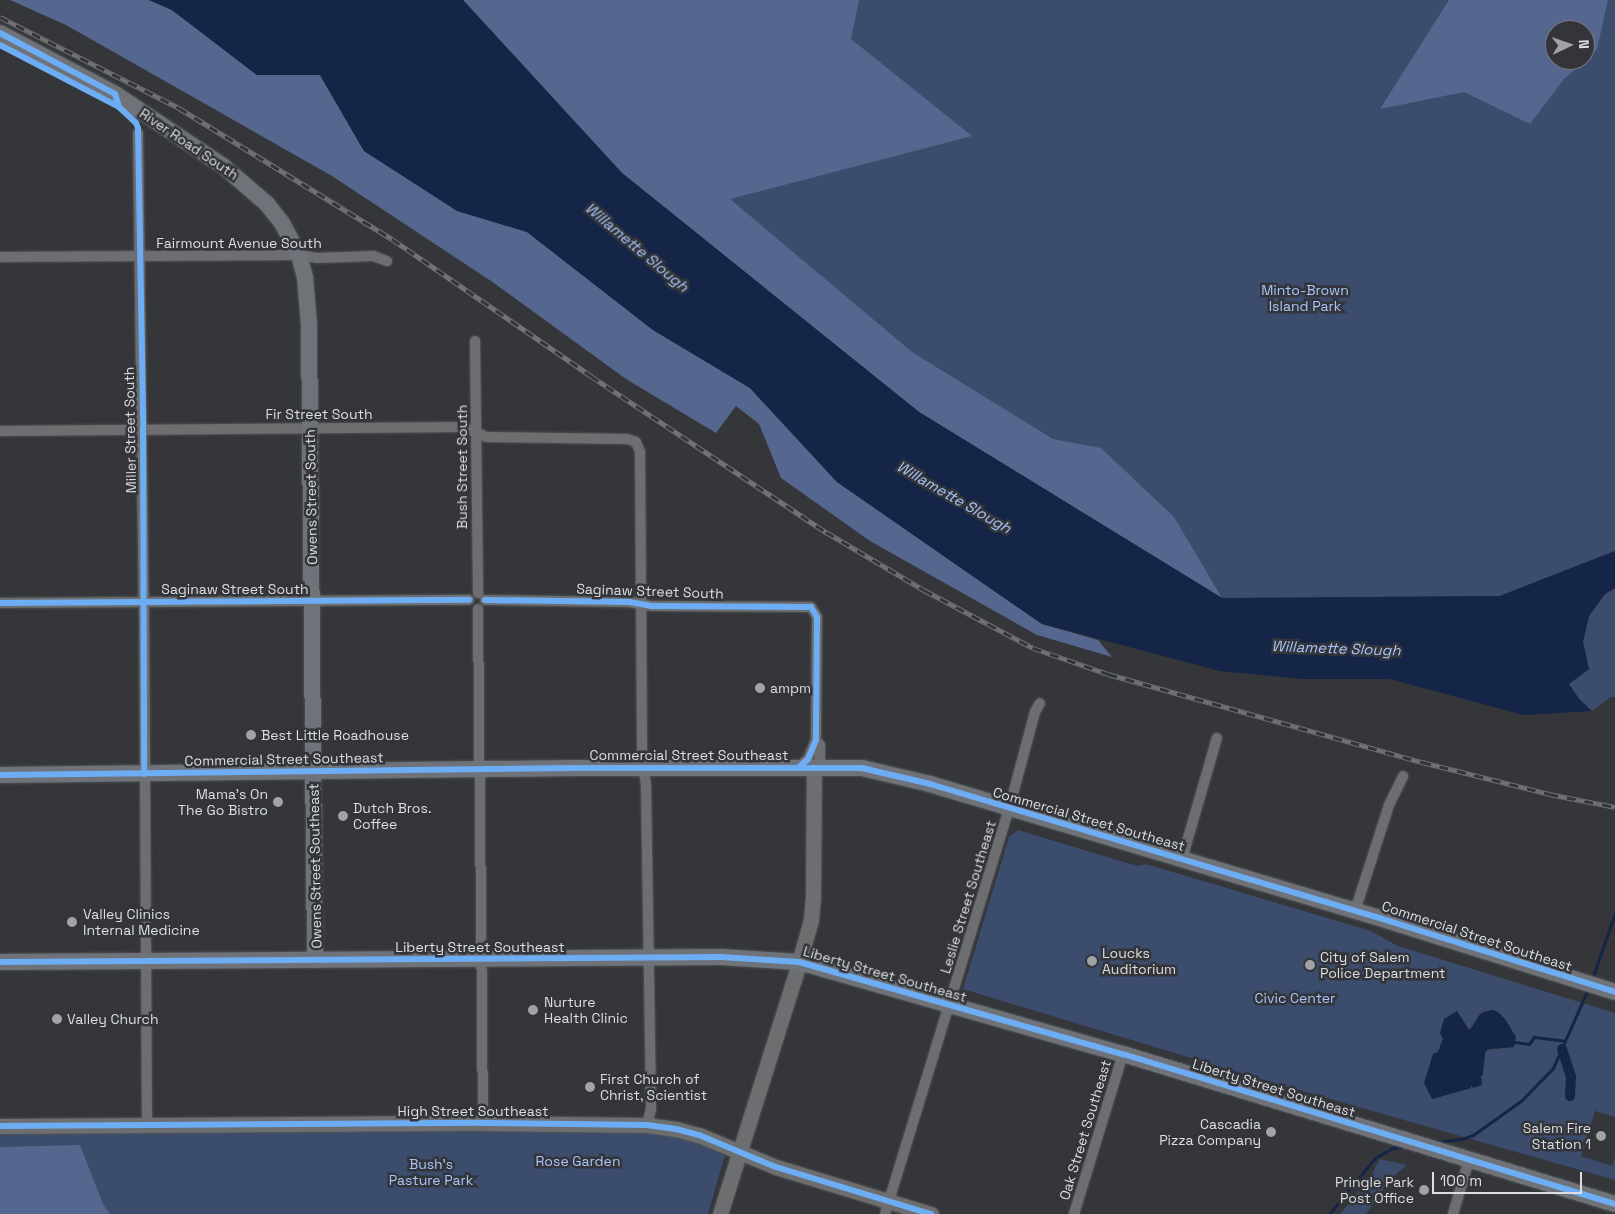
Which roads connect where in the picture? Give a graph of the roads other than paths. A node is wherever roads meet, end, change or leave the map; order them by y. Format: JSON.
{"nodes":[{"id":1,"x":0,"y":32,"type":"edge"},
{"id":2,"x":138,"y":133,"type":"dead end"},
{"id":3,"x":299,"y":255,"type":"junction"},
{"id":4,"x":140,"y":256,"type":"junction"},
{"id":5,"x":0,"y":257,"type":"edge"},
{"id":6,"x":387,"y":261,"type":"dead end"},
{"id":7,"x":475,"y":341,"type":"dead end"},
{"id":8,"x":311,"y":428,"type":"junction"},
{"id":9,"x":143,"y":429,"type":"junction"},
{"id":10,"x":0,"y":431,"type":"edge"},
{"id":11,"x":476,"y":433,"type":"junction"},
{"id":12,"x":481,"y":597,"type":"junction"},
{"id":13,"x":469,"y":600,"type":"junction"},
{"id":14,"x":312,"y":601,"type":"junction"},
{"id":15,"x":144,"y":602,"type":"junction"},
{"id":16,"x":0,"y":603,"type":"edge"},
{"id":17,"x":641,"y":604,"type":"junction"},
{"id":18,"x":478,"y":609,"type":"junction"},
{"id":19,"x":1040,"y":703,"type":"dead end"},
{"id":20,"x":1217,"y":738,"type":"dead end"},
{"id":21,"x":816,"y":740,"type":"junction"},
{"id":22,"x":643,"y":768,"type":"junction"},
{"id":23,"x":806,"y":768,"type":"junction"},
{"id":24,"x":479,"y":769,"type":"junction"},
{"id":25,"x":314,"y":771,"type":"junction"},
{"id":26,"x":144,"y":774,"type":"junction"},
{"id":27,"x":0,"y":775,"type":"edge"},
{"id":28,"x":1403,"y":776,"type":"dead end"},
{"id":29,"x":1009,"y":808,"type":"junction"},
{"id":30,"x":1182,"y":860,"type":"junction"},
{"id":31,"x":1355,"y":911,"type":"junction"},
{"id":32,"x":648,"y":958,"type":"junction"},
{"id":33,"x":481,"y":959,"type":"junction"},
{"id":34,"x":316,"y":960,"type":"junction"},
{"id":35,"x":145,"y":961,"type":"junction"},
{"id":36,"x":0,"y":962,"type":"edge"},
{"id":37,"x":799,"y":962,"type":"junction"},
{"id":38,"x":1615,"y":992,"type":"edge"},
{"id":39,"x":950,"y":1005,"type":"junction"},
{"id":40,"x":1123,"y":1054,"type":"junction"},
{"id":41,"x":482,"y":1123,"type":"junction"},
{"id":42,"x":146,"y":1125,"type":"junction"},
{"id":43,"x":648,"y":1125,"type":"junction"},
{"id":44,"x":0,"y":1126,"type":"edge"},
{"id":45,"x":739,"y":1152,"type":"junction"},
{"id":46,"x":1476,"y":1162,"type":"junction"},
{"id":47,"x":1615,"y":1204,"type":"edge"},
{"id":48,"x":887,"y":1208,"type":"edge"},
{"id":49,"x":720,"y":1214,"type":"edge"},
{"id":50,"x":931,"y":1214,"type":"edge"},
{"id":51,"x":1074,"y":1214,"type":"edge"},
{"id":52,"x":1453,"y":1214,"type":"edge"}],
"edges":[{"from":1,"to":3,"type":"main road","name":"River Road South"},
{"from":2,"to":4,"type":"street","name":"Miller Street South"},
{"from":3,"to":4,"type":"street","name":"Fairmount Avenue South"},
{"from":3,"to":6,"type":"street","name":"Fairmount Avenue South"},
{"from":3,"to":8,"type":"main road","name":"Owens Street South"},
{"from":4,"to":5,"type":"street","name":"Fairmount Avenue South"},
{"from":4,"to":9,"type":"street","name":"Miller Street South"},
{"from":7,"to":11,"type":"street","name":"Bush Street South"},
{"from":8,"to":9,"type":"street","name":"Fir Street South"},
{"from":8,"to":11,"type":"street","name":"Fir Street South"},
{"from":8,"to":14,"type":"main road","name":"Owens Street South"},
{"from":9,"to":10,"type":"street","name":"Fir Street South"},
{"from":9,"to":15,"type":"street","name":"Miller Street South"},
{"from":11,"to":12,"type":"street","name":"Bush Street South"},
{"from":11,"to":17,"type":"street","name":"Fir Street South"},
{"from":12,"to":13,"type":"street"},
{"from":12,"to":17,"type":"street","name":"Saginaw Street South"},
{"from":12,"to":18,"type":"street"},
{"from":13,"to":14,"type":"street","name":"Saginaw Street South"},
{"from":13,"to":18,"type":"street"},
{"from":14,"to":15,"type":"street","name":"Saginaw Street South"},
{"from":14,"to":25,"type":"main road","name":"Owens Street South"},
{"from":15,"to":16,"type":"street","name":"Saginaw Street South"},
{"from":15,"to":26,"type":"street","name":"Miller Street South"},
{"from":17,"to":21,"type":"street","name":"Saginaw Street South"},
{"from":17,"to":22,"type":"street"},
{"from":18,"to":24,"type":"street"},
{"from":19,"to":29,"type":"street","name":"Leslie Street Southeast"},
{"from":20,"to":30,"type":"street"},
{"from":21,"to":23,"type":"street"},
{"from":21,"to":23,"type":"street"},
{"from":22,"to":23,"type":"main road","name":"Commercial Street Southeast"},
{"from":22,"to":24,"type":"main road","name":"Commercial Street Southeast"},
{"from":22,"to":32,"type":"street"},
{"from":23,"to":29,"type":"main road","name":"Commercial Street Southeast"},
{"from":23,"to":37,"type":"street"},
{"from":24,"to":25,"type":"main road","name":"Commercial Street Southeast"},
{"from":24,"to":33,"type":"street"},
{"from":25,"to":26,"type":"main road","name":"Commercial Street Southeast"},
{"from":25,"to":34,"type":"main road","name":"Owens Street Southeast"},
{"from":26,"to":27,"type":"main road","name":"Commercial Street Southeast"},
{"from":26,"to":35,"type":"street","name":"Miller Street South"},
{"from":28,"to":31,"type":"street"},
{"from":29,"to":30,"type":"main road","name":"Commercial Street Southeast"},
{"from":29,"to":39,"type":"street","name":"Leslie Street Southeast"},
{"from":30,"to":31,"type":"main road","name":"Commercial Street Southeast"},
{"from":31,"to":38,"type":"main road","name":"Commercial Street Southeast"},
{"from":32,"to":33,"type":"main road","name":"Liberty Street Southeast"},
{"from":32,"to":37,"type":"main road","name":"Liberty Street Southeast"},
{"from":32,"to":43,"type":"street"},
{"from":33,"to":34,"type":"main road","name":"Liberty Street Southeast"},
{"from":33,"to":41,"type":"street"},
{"from":34,"to":35,"type":"main road","name":"Liberty Street Southeast"},
{"from":35,"to":36,"type":"main road","name":"Liberty Street Southeast"},
{"from":35,"to":42,"type":"street","name":"Miller Street South"},
{"from":37,"to":39,"type":"main road","name":"Liberty Street Southeast"},
{"from":37,"to":45,"type":"street"},
{"from":39,"to":40,"type":"main road","name":"Liberty Street Southeast"},
{"from":39,"to":48,"type":"street","name":"Leslie Street Southeast"},
{"from":40,"to":46,"type":"main road","name":"Liberty Street Southeast"},
{"from":40,"to":51,"type":"street","name":"Oak Street Southeast"},
{"from":41,"to":42,"type":"street","name":"High Street Southeast"},
{"from":41,"to":43,"type":"street","name":"High Street Southeast"},
{"from":42,"to":44,"type":"street","name":"High Street Southeast"},
{"from":43,"to":45,"type":"street","name":"High Street Southeast"},
{"from":45,"to":48,"type":"street","name":"High Street Southeast"},
{"from":45,"to":49,"type":"street"},
{"from":46,"to":47,"type":"main road","name":"Liberty Street Southeast"},
{"from":46,"to":52,"type":"street"},
{"from":48,"to":50,"type":"street","name":"High Street Southeast"}]}
